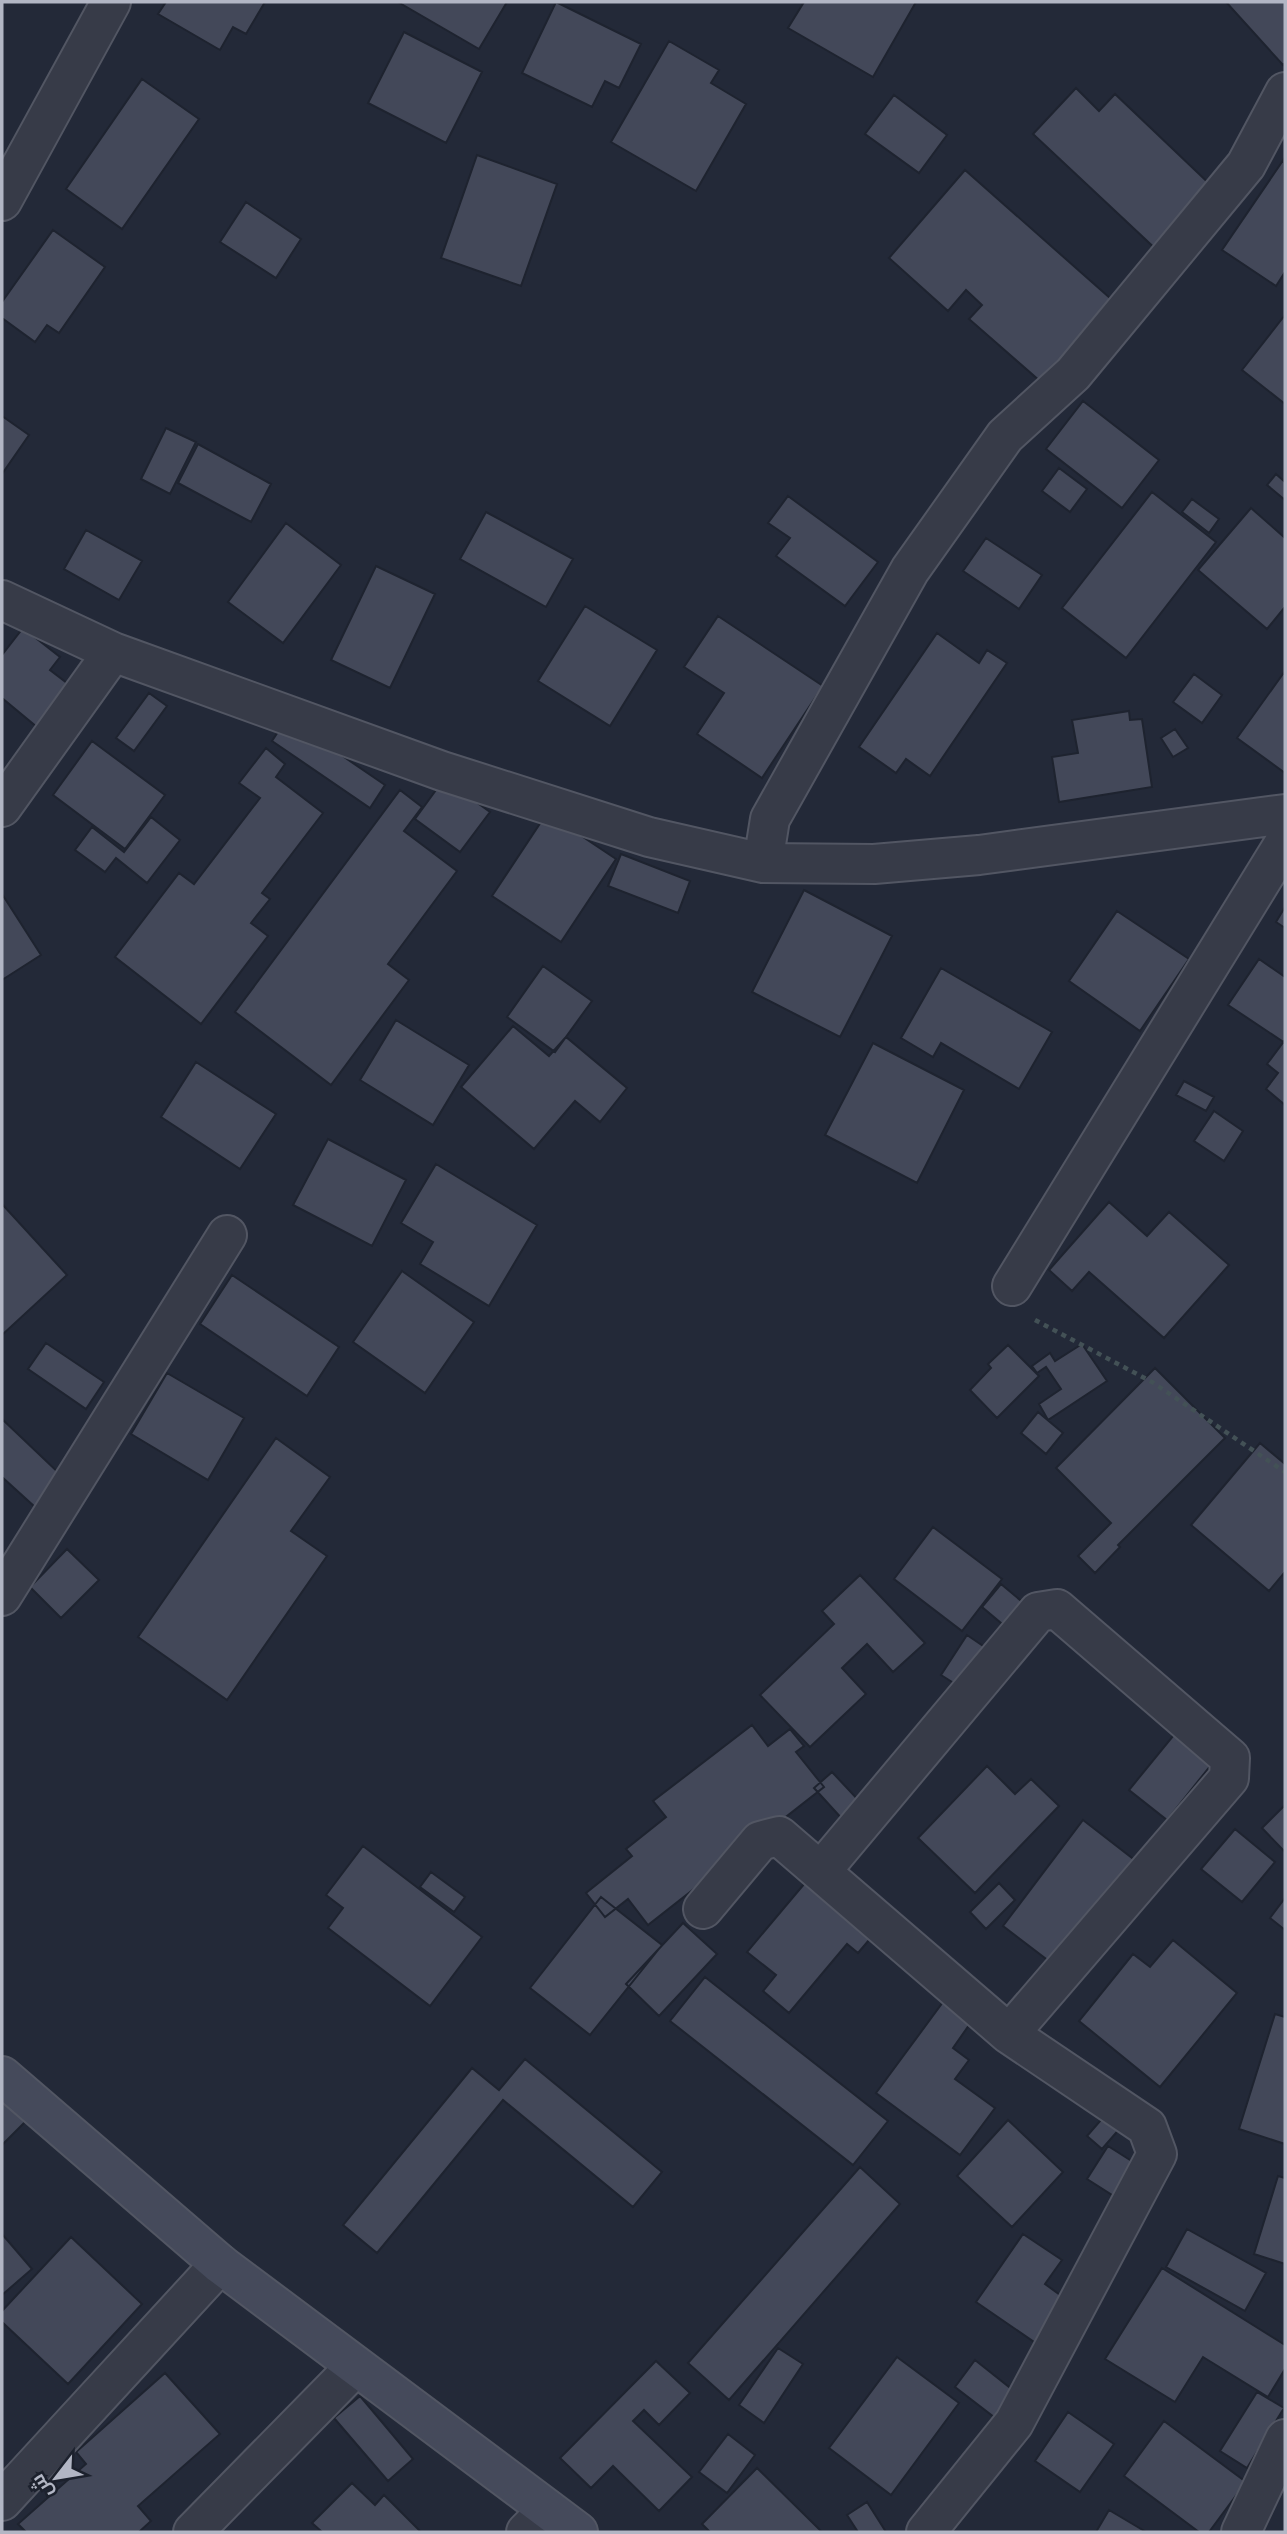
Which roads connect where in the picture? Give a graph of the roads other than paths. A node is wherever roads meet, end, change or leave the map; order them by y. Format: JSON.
{"nodes":[{"id":1,"x":111,"y":2,"type":"edge"},
{"id":2,"x":1285,"y":92,"type":"edge"},
{"id":3,"x":2,"y":201,"type":"edge"},
{"id":4,"x":2,"y":600,"type":"edge"},
{"id":5,"x":113,"y":652,"type":"junction"},
{"id":6,"x":2,"y":807,"type":"edge"},
{"id":7,"x":1285,"y":814,"type":"edge"},
{"id":8,"x":1285,"y":842,"type":"edge"},
{"id":9,"x":763,"y":863,"type":"junction"},
{"id":10,"x":227,"y":1235,"type":"dead end"},
{"id":11,"x":1012,"y":1286,"type":"road end"},
{"id":12,"x":2,"y":1595,"type":"edge"},
{"id":13,"x":821,"y":1871,"type":"junction"},
{"id":14,"x":703,"y":1909,"type":"dead end"},
{"id":15,"x":1009,"y":2034,"type":"junction"},
{"id":16,"x":2,"y":2076,"type":"edge"},
{"id":17,"x":220,"y":2264,"type":"junction"},
{"id":18,"x":355,"y":2367,"type":"junction"},
{"id":19,"x":1285,"y":2439,"type":"edge"},
{"id":20,"x":2,"y":2501,"type":"edge"},
{"id":21,"x":537,"y":2521,"type":"edge"},
{"id":22,"x":193,"y":2532,"type":"edge"},
{"id":23,"x":578,"y":2532,"type":"edge"},
{"id":24,"x":926,"y":2532,"type":"edge"},
{"id":25,"x":1241,"y":2532,"type":"edge"}],
"edges":[{"from":1,"to":3,"type":"street"},
{"from":2,"to":9,"type":"street"},
{"from":4,"to":5,"type":"street"},
{"from":5,"to":6,"type":"street"},
{"from":5,"to":9,"type":"street"},
{"from":7,"to":9,"type":"street"},
{"from":8,"to":11,"type":"street"},
{"from":10,"to":12,"type":"street"},
{"from":13,"to":14,"type":"street"},
{"from":13,"to":15,"type":"street"},
{"from":13,"to":15,"type":"street"},
{"from":15,"to":24,"type":"street"},
{"from":16,"to":17,"type":"street"},
{"from":17,"to":18,"type":"street"},
{"from":17,"to":20,"type":"street"},
{"from":18,"to":21,"type":"street"},
{"from":18,"to":22,"type":"street"},
{"from":19,"to":25,"type":"street"},
{"from":21,"to":23,"type":"street"}]}
